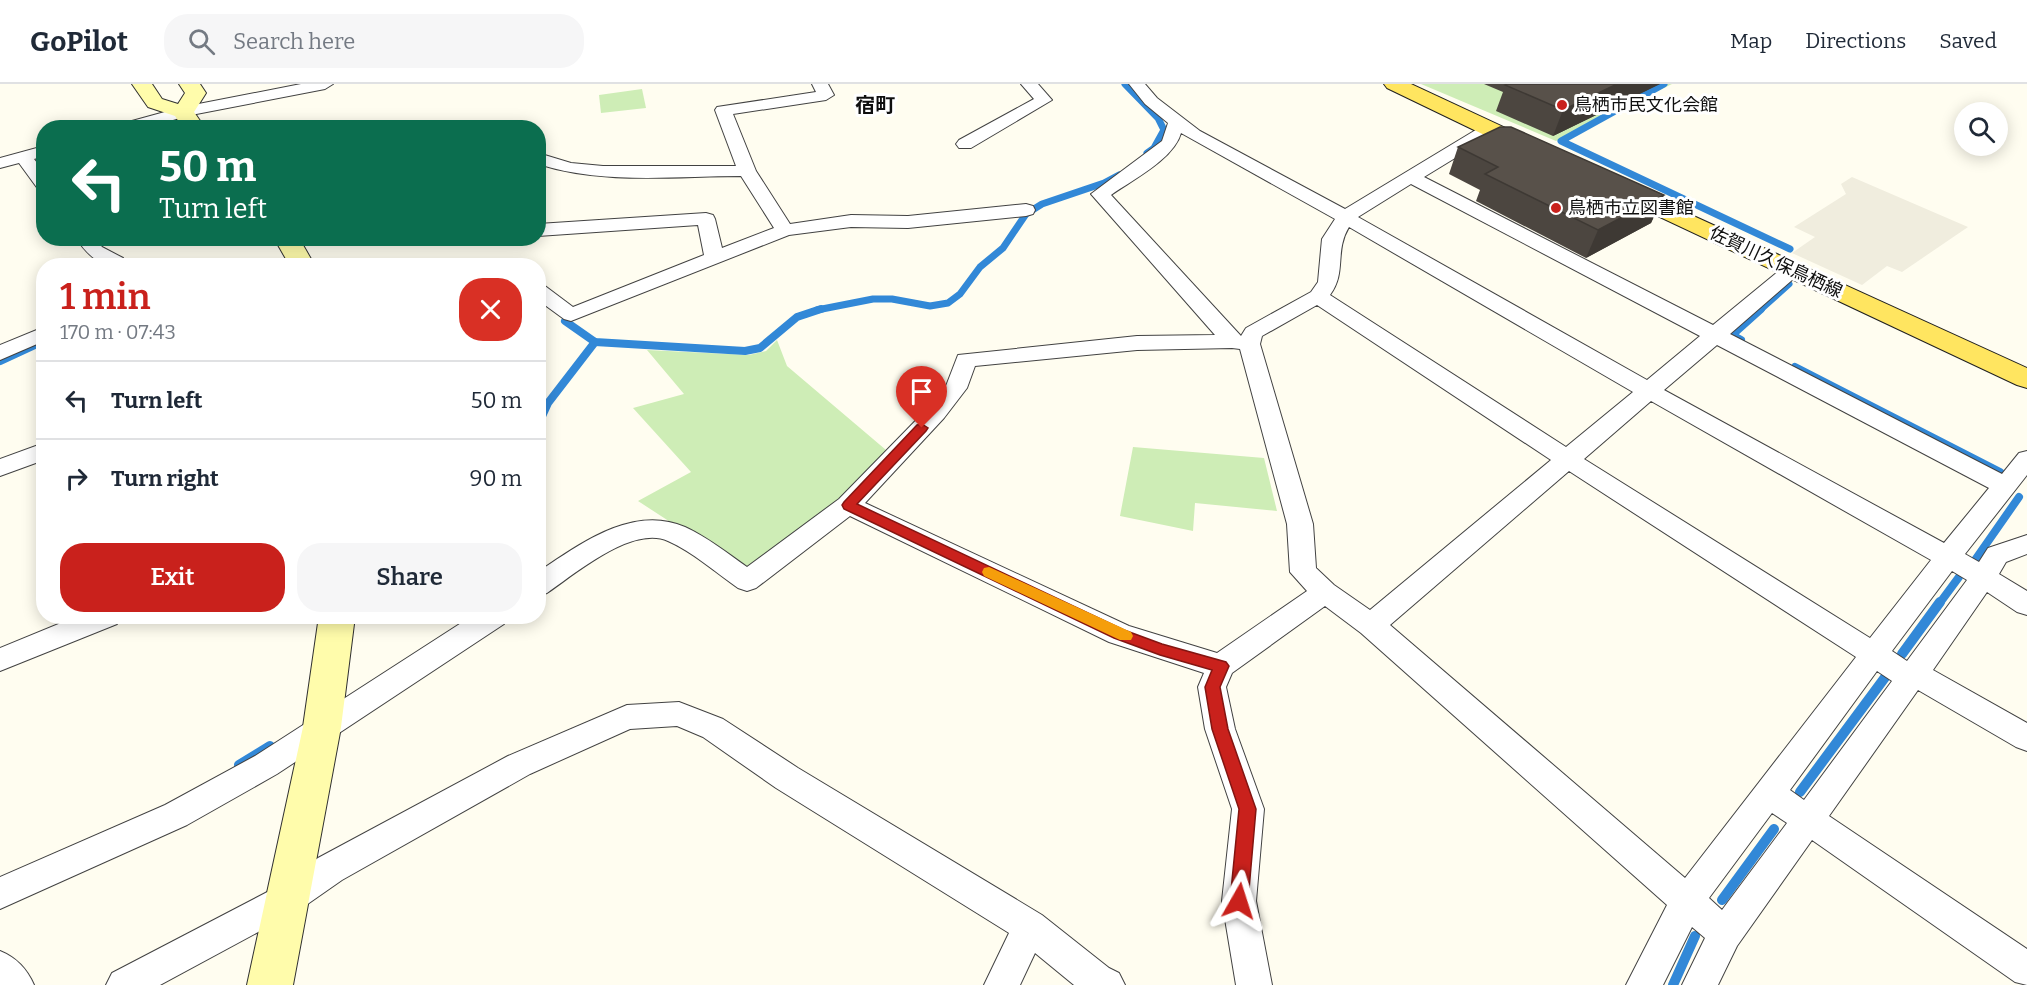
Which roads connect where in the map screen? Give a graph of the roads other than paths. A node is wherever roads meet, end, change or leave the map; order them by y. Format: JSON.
{"nodes":[{"id":1,"x":142,"y":84,"type":"edge"},
{"id":2,"x":189,"y":84,"type":"edge"},
{"id":3,"x":325,"y":84,"type":"edge"},
{"id":4,"x":820,"y":84,"type":"edge"},
{"id":5,"x":1029,"y":84,"type":"edge"},
{"id":6,"x":1137,"y":84,"type":"edge"},
{"id":7,"x":1394,"y":84,"type":"edge"},
{"id":8,"x":189,"y":120,"type":"edge"},
{"id":9,"x":1176,"y":123,"type":"junction"},
{"id":10,"x":1490,"y":129,"type":"junction"},
{"id":11,"x":965,"y":144,"type":"dead end"},
{"id":12,"x":36,"y":153,"type":"edge"},
{"id":13,"x":22,"y":156,"type":"junction"},
{"id":14,"x":1554,"y":159,"type":"edge"},
{"id":15,"x":546,"y":161,"type":"edge"},
{"id":16,"x":0,"y":163,"type":"edge"},
{"id":17,"x":747,"y":171,"type":"junction"},
{"id":18,"x":36,"y":174,"type":"edge"},
{"id":19,"x":1411,"y":177,"type":"junction"},
{"id":20,"x":1598,"y":180,"type":"edge"},
{"id":21,"x":1026,"y":210,"type":"dead end"},
{"id":22,"x":1345,"y":217,"type":"junction"},
{"id":23,"x":546,"y":229,"type":"edge"},
{"id":24,"x":785,"y":230,"type":"junction"},
{"id":25,"x":92,"y":246,"type":"edge"},
{"id":26,"x":110,"y":258,"type":"edge"},
{"id":27,"x":714,"y":259,"type":"junction"},
{"id":28,"x":1792,"y":270,"type":"junction"},
{"id":29,"x":546,"y":296,"type":"edge"},
{"id":30,"x":1318,"y":297,"type":"junction"},
{"id":31,"x":1717,"y":334,"type":"junction"},
{"id":32,"x":36,"y":336,"type":"edge"},
{"id":33,"x":1241,"y":342,"type":"junction"},
{"id":34,"x":1,"y":350,"type":"edge"},
{"id":35,"x":2027,"y":379,"type":"edge"},
{"id":36,"x":1649,"y":392,"type":"junction"},
{"id":37,"x":36,"y":454,"type":"edge"},
{"id":38,"x":1567,"y":459,"type":"junction"},
{"id":39,"x":2027,"y":459,"type":"edge"},
{"id":40,"x":0,"y":468,"type":"edge"},
{"id":41,"x":2006,"y":486,"type":"junction"},
{"id":42,"x":848,"y":505,"type":"junction"},
{"id":43,"x":2027,"y":544,"type":"edge"},
{"id":44,"x":1947,"y":558,"type":"junction"},
{"id":45,"x":1984,"y":577,"type":"junction"},
{"id":46,"x":546,"y":581,"type":"edge"},
{"id":47,"x":1325,"y":592,"type":"junction"},
{"id":48,"x":2027,"y":604,"type":"edge"},
{"id":49,"x":88,"y":624,"type":"edge"},
{"id":50,"x":336,"y":624,"type":"edge"},
{"id":51,"x":482,"y":624,"type":"edge"},
{"id":52,"x":1371,"y":625,"type":"junction"},
{"id":53,"x":1874,"y":654,"type":"junction"},
{"id":54,"x":0,"y":660,"type":"edge"},
{"id":55,"x":1221,"y":666,"type":"junction"},
{"id":56,"x":1912,"y":675,"type":"junction"},
{"id":57,"x":322,"y":727,"type":"junction"},
{"id":58,"x":2027,"y":738,"type":"edge"},
{"id":59,"x":1769,"y":793,"type":"junction"},
{"id":60,"x":1807,"y":819,"type":"junction"},
{"id":61,"x":0,"y":893,"type":"edge"},
{"id":62,"x":287,"y":899,"type":"junction"},
{"id":63,"x":1687,"y":901,"type":"junction"},
{"id":64,"x":1030,"y":927,"type":"junction"},
{"id":65,"x":1725,"y":934,"type":"junction"},
{"id":66,"x":0,"y":968,"type":"edge"},
{"id":67,"x":2027,"y":970,"type":"edge"},
{"id":68,"x":16,"y":985,"type":"edge"},
{"id":69,"x":124,"y":985,"type":"edge"},
{"id":70,"x":270,"y":985,"type":"edge"},
{"id":71,"x":1002,"y":985,"type":"edge"},
{"id":72,"x":1107,"y":985,"type":"edge"},
{"id":73,"x":1254,"y":985,"type":"edge"},
{"id":74,"x":1644,"y":985,"type":"edge"},
{"id":75,"x":1701,"y":985,"type":"edge"}],
"edges":[{"from":1,"to":8,"type":"street"},
{"from":2,"to":8,"type":"street"},
{"from":3,"to":8,"type":"street"},
{"from":4,"to":17,"type":"street"},
{"from":5,"to":11,"type":"street"},
{"from":6,"to":9,"type":"street"},
{"from":7,"to":10,"type":"main road"},
{"from":9,"to":22,"type":"street"},
{"from":9,"to":33,"type":"street"},
{"from":10,"to":14,"type":"main road"},
{"from":10,"to":19,"type":"street"},
{"from":12,"to":13,"type":"street"},
{"from":13,"to":16,"type":"street"},
{"from":13,"to":18,"type":"street"},
{"from":15,"to":17,"type":"street"},
{"from":17,"to":24,"type":"street"},
{"from":19,"to":22,"type":"street"},
{"from":19,"to":31,"type":"street"},
{"from":20,"to":28,"type":"main road","name":"佐賀川久保鳥栖線"},
{"from":21,"to":24,"type":"street"},
{"from":22,"to":30,"type":"street"},
{"from":22,"to":36,"type":"street"},
{"from":23,"to":27,"type":"street"},
{"from":24,"to":27,"type":"street"},
{"from":25,"to":26,"type":"street"},
{"from":27,"to":29,"type":"street"},
{"from":28,"to":31,"type":"street"},
{"from":28,"to":35,"type":"main road","name":"佐賀川久保鳥栖線"},
{"from":30,"to":33,"type":"street"},
{"from":30,"to":38,"type":"street"},
{"from":31,"to":36,"type":"street"},
{"from":31,"to":41,"type":"street"},
{"from":32,"to":34,"type":"street"},
{"from":33,"to":42,"type":"street"},
{"from":33,"to":47,"type":"street"},
{"from":36,"to":38,"type":"street"},
{"from":36,"to":44,"type":"street"},
{"from":37,"to":40,"type":"street"},
{"from":38,"to":52,"type":"street"},
{"from":38,"to":53,"type":"street"},
{"from":39,"to":41,"type":"street"},
{"from":41,"to":44,"type":"street"},
{"from":42,"to":46,"type":"street"},
{"from":42,"to":55,"type":"street"},
{"from":43,"to":45,"type":"street"},
{"from":44,"to":45,"type":"street"},
{"from":44,"to":53,"type":"street"},
{"from":45,"to":48,"type":"street"},
{"from":45,"to":56,"type":"street"},
{"from":47,"to":52,"type":"street"},
{"from":47,"to":55,"type":"street"},
{"from":49,"to":54,"type":"street"},
{"from":50,"to":57,"type":"street"},
{"from":51,"to":57,"type":"street"},
{"from":52,"to":63,"type":"street"},
{"from":53,"to":56,"type":"street"},
{"from":53,"to":59,"type":"street"},
{"from":55,"to":73,"type":"street"},
{"from":56,"to":58,"type":"street"},
{"from":56,"to":60,"type":"street"},
{"from":57,"to":61,"type":"street"},
{"from":57,"to":62,"type":"street"},
{"from":59,"to":60,"type":"street"},
{"from":59,"to":63,"type":"street"},
{"from":60,"to":65,"type":"street"},
{"from":60,"to":67,"type":"street"},
{"from":62,"to":64,"type":"street"},
{"from":62,"to":69,"type":"street"},
{"from":62,"to":70,"type":"street"},
{"from":63,"to":65,"type":"street"},
{"from":63,"to":74,"type":"street"},
{"from":64,"to":71,"type":"street"},
{"from":64,"to":72,"type":"street"},
{"from":65,"to":75,"type":"street"},
{"from":66,"to":68,"type":"street"}]}
